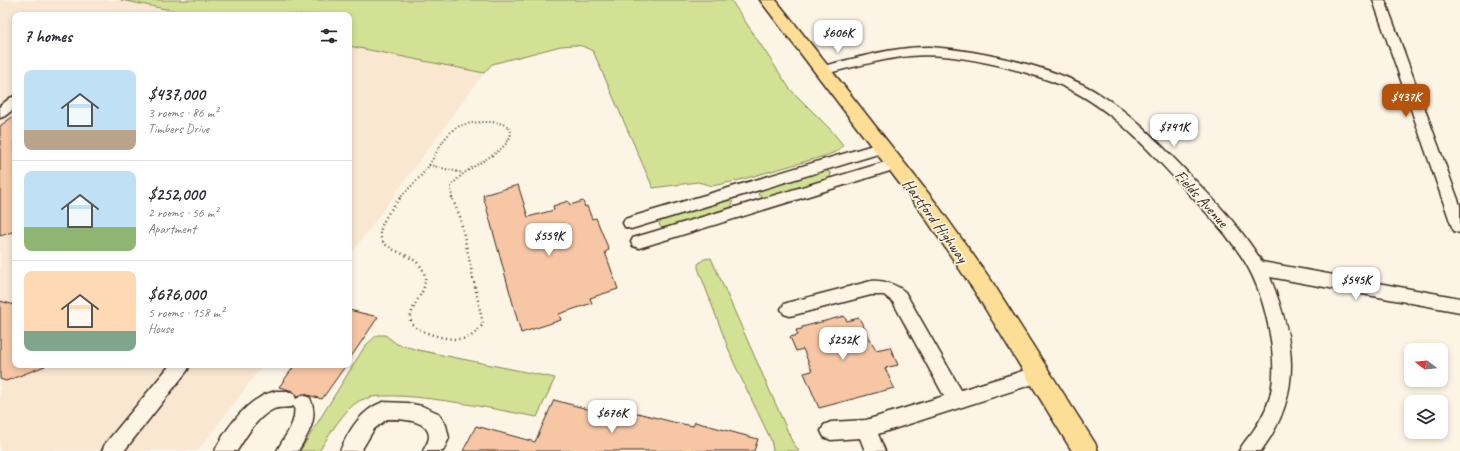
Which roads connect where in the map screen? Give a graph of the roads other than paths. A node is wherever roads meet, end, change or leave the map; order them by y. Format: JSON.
{"nodes":[{"id":1,"x":768,"y":0,"type":"edge"},
{"id":2,"x":1379,"y":0,"type":"edge"},
{"id":3,"x":823,"y":70,"type":"junction"},
{"id":4,"x":12,"y":103,"type":"edge"},
{"id":5,"x":0,"y":113,"type":"edge"},
{"id":6,"x":883,"y":147,"type":"junction"},
{"id":7,"x":895,"y":164,"type":"junction"},
{"id":8,"x":742,"y":190,"type":"junction"},
{"id":9,"x":751,"y":207,"type":"junction"},
{"id":10,"x":631,"y":222,"type":"dead end"},
{"id":11,"x":1459,"y":224,"type":"edge"},
{"id":12,"x":639,"y":242,"type":"dead end"},
{"id":13,"x":1258,"y":268,"type":"junction"},
{"id":14,"x":1460,"y":305,"type":"edge"},
{"id":15,"x":790,"y":309,"type":"dead end"},
{"id":16,"x":179,"y":368,"type":"edge"},
{"id":17,"x":1039,"y":374,"type":"junction"},
{"id":18,"x":956,"y":400,"type":"junction"},
{"id":19,"x":866,"y":429,"type":"junction"},
{"id":20,"x":832,"y":431,"type":"dead end"},
{"id":21,"x":112,"y":451,"type":"edge"},
{"id":22,"x":225,"y":451,"type":"edge"},
{"id":23,"x":287,"y":451,"type":"edge"},
{"id":24,"x":350,"y":451,"type":"edge"},
{"id":25,"x":432,"y":451,"type":"edge"},
{"id":26,"x":874,"y":451,"type":"edge"},
{"id":27,"x":1086,"y":451,"type":"edge"},
{"id":28,"x":1249,"y":451,"type":"edge"}],
"edges":[{"from":1,"to":3,"type":"main road","name":"Hartford Highway"},
{"from":2,"to":11,"type":"street"},
{"from":3,"to":6,"type":"main road","name":"Hartford Highway"},
{"from":3,"to":13,"type":"street","name":"Fields Avenue"},
{"from":4,"to":5,"type":"street"},
{"from":6,"to":7,"type":"main road","name":"Hartford Highway"},
{"from":6,"to":8,"type":"street"},
{"from":7,"to":9,"type":"street"},
{"from":7,"to":17,"type":"main road","name":"Hartford Highway"},
{"from":8,"to":9,"type":"street"},
{"from":8,"to":10,"type":"street"},
{"from":9,"to":12,"type":"street"},
{"from":13,"to":14,"type":"street"},
{"from":13,"to":28,"type":"street","name":"Fields Avenue"},
{"from":15,"to":18,"type":"street"},
{"from":16,"to":21,"type":"street"},
{"from":17,"to":18,"type":"street"},
{"from":17,"to":27,"type":"main road","name":"Hartford Highway"},
{"from":18,"to":19,"type":"street"},
{"from":19,"to":20,"type":"street"},
{"from":19,"to":26,"type":"street"},
{"from":22,"to":23,"type":"street"},
{"from":24,"to":25,"type":"street"}]}
